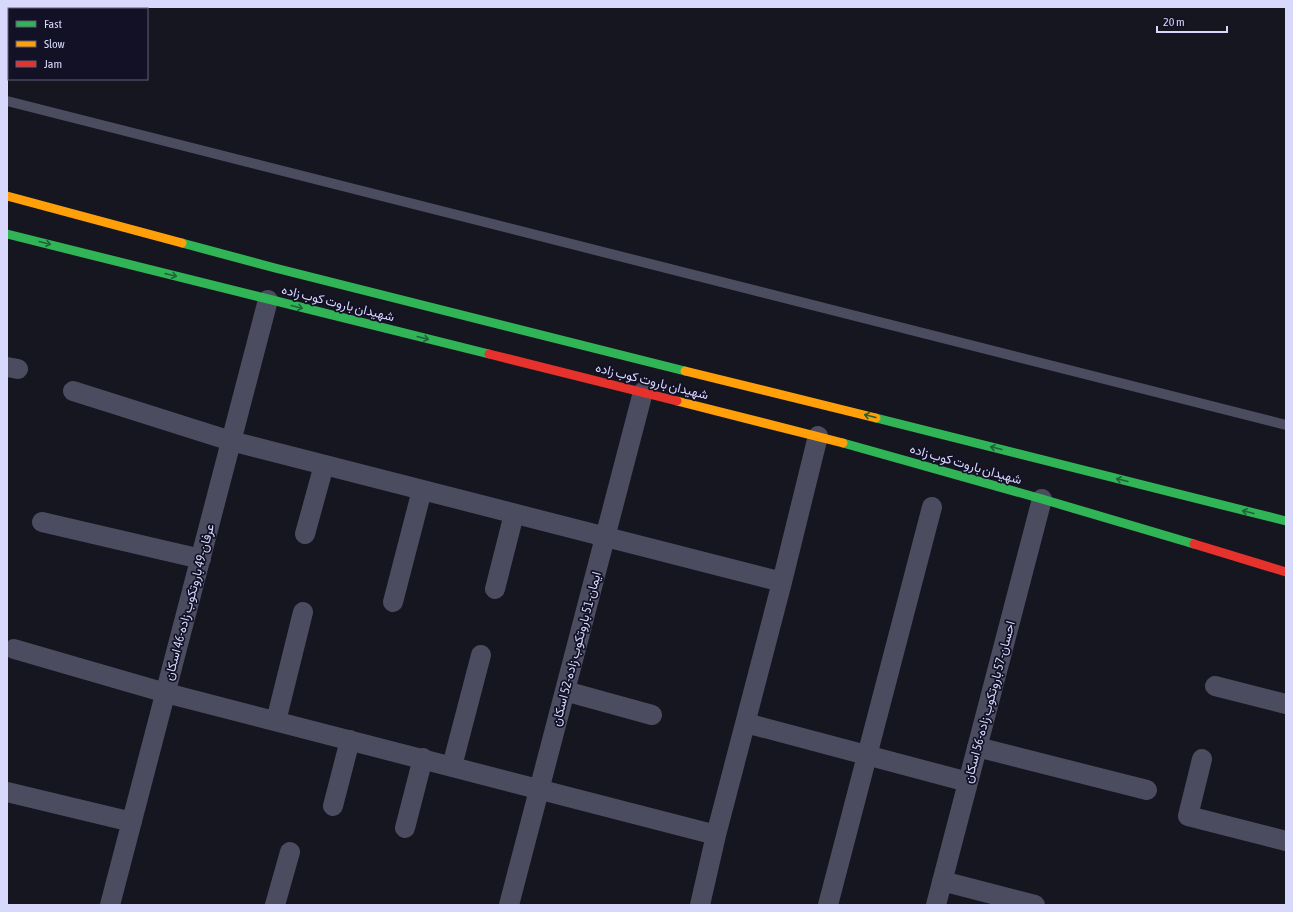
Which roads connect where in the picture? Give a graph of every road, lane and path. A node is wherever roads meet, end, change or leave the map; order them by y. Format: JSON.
{"nodes":[{"id":1,"x":7,"y":101,"type":"edge"},
{"id":2,"x":7,"y":196,"type":"edge"},
{"id":3,"x":7,"y":234,"type":"edge"},
{"id":4,"x":268,"y":300,"type":"junction"},
{"id":5,"x":73,"y":390,"type":"dead end"},
{"id":6,"x":643,"y":392,"type":"junction"},
{"id":7,"x":1286,"y":425,"type":"edge"},
{"id":8,"x":818,"y":436,"type":"junction"},
{"id":9,"x":232,"y":441,"type":"junction"},
{"id":10,"x":324,"y":465,"type":"junction"},
{"id":11,"x":422,"y":490,"type":"junction"},
{"id":12,"x":1042,"y":500,"type":"junction"},
{"id":13,"x":932,"y":507,"type":"dead end"},
{"id":14,"x":514,"y":514,"type":"junction"},
{"id":15,"x":1286,"y":521,"type":"edge"},
{"id":16,"x":42,"y":522,"type":"dead end"},
{"id":17,"x":305,"y":534,"type":"dead end"},
{"id":18,"x":605,"y":537,"type":"junction"},
{"id":19,"x":201,"y":558,"type":"junction"},
{"id":20,"x":1286,"y":572,"type":"edge"},
{"id":21,"x":782,"y":582,"type":"junction"},
{"id":22,"x":495,"y":589,"type":"dead end"},
{"id":23,"x":393,"y":602,"type":"dead end"},
{"id":24,"x":303,"y":612,"type":"dead end"},
{"id":25,"x":14,"y":649,"type":"dead end"},
{"id":26,"x":481,"y":655,"type":"dead end"},
{"id":27,"x":1215,"y":686,"type":"dead end"},
{"id":28,"x":565,"y":691,"type":"junction"},
{"id":29,"x":166,"y":692,"type":"junction"},
{"id":30,"x":1286,"y":704,"type":"edge"},
{"id":31,"x":652,"y":715,"type":"dead end"},
{"id":32,"x":276,"y":721,"type":"junction"},
{"id":33,"x":746,"y":723,"type":"junction"},
{"id":34,"x":350,"y":740,"type":"junction"},
{"id":35,"x":977,"y":747,"type":"junction"},
{"id":36,"x":867,"y":756,"type":"junction"},
{"id":37,"x":423,"y":758,"type":"junction"},
{"id":38,"x":1202,"y":759,"type":"dead end"},
{"id":39,"x":452,"y":766,"type":"junction"},
{"id":40,"x":968,"y":782,"type":"junction"},
{"id":41,"x":539,"y":788,"type":"junction"},
{"id":42,"x":1147,"y":790,"type":"dead end"},
{"id":43,"x":7,"y":792,"type":"edge"},
{"id":44,"x":333,"y":806,"type":"dead end"},
{"id":45,"x":132,"y":822,"type":"junction"},
{"id":46,"x":405,"y":828,"type":"dead end"},
{"id":47,"x":716,"y":835,"type":"junction"},
{"id":48,"x":1286,"y":841,"type":"edge"},
{"id":49,"x":290,"y":852,"type":"dead end"},
{"id":50,"x":942,"y":881,"type":"junction"},
{"id":51,"x":110,"y":905,"type":"edge"},
{"id":52,"x":275,"y":905,"type":"edge"},
{"id":53,"x":509,"y":905,"type":"edge"},
{"id":54,"x":700,"y":905,"type":"edge"},
{"id":55,"x":828,"y":905,"type":"edge"},
{"id":56,"x":936,"y":905,"type":"edge"},
{"id":57,"x":1035,"y":905,"type":"edge"}],
"edges":[{"from":1,"to":7,"type":"lane"},
{"from":15,"to":2,"type":"street","name":"شهیدان باروت کوب زاده","one_way":true},
{"from":3,"to":4,"type":"street","name":"شهیدان باروت کوب زاده","one_way":true},
{"from":4,"to":6,"type":"street","name":"شهیدان باروت کوب زاده","one_way":true},
{"from":4,"to":9,"type":"street","name":"عرفان-49 باروتکوب زاده-46 اسکان"},
{"from":5,"to":9,"type":"street"},
{"from":6,"to":8,"type":"street","name":"شهیدان باروت کوب زاده"},
{"from":6,"to":18,"type":"street","name":"ایمان-51 باروتکوب زاده-52 اسکان"},
{"from":8,"to":12,"type":"street","name":"شهیدان باروت کوب زاده"},
{"from":8,"to":21,"type":"street"},
{"from":9,"to":10,"type":"street"},
{"from":9,"to":19,"type":"street","name":"عرفان-49 باروتکوب زاده-46 اسکان"},
{"from":10,"to":11,"type":"street"},
{"from":10,"to":17,"type":"street"},
{"from":11,"to":14,"type":"street"},
{"from":11,"to":23,"type":"street"},
{"from":12,"to":20,"type":"street","name":"شهیدان باروت کوب زاده"},
{"from":12,"to":35,"type":"street","name":"احسان-57 باروتکوب زاده-56 اسکان"},
{"from":13,"to":36,"type":"street"},
{"from":14,"to":18,"type":"street"},
{"from":14,"to":22,"type":"street"},
{"from":16,"to":19,"type":"street"},
{"from":18,"to":21,"type":"street"},
{"from":18,"to":28,"type":"street","name":"ایمان-51 باروتکوب زاده-52 اسکان"},
{"from":19,"to":29,"type":"street","name":"عرفان-49 باروتکوب زاده-46 اسکان"},
{"from":21,"to":33,"type":"street"},
{"from":24,"to":32,"type":"street"},
{"from":25,"to":29,"type":"street"},
{"from":26,"to":39,"type":"street"},
{"from":27,"to":30,"type":"street"},
{"from":28,"to":31,"type":"street"},
{"from":28,"to":41,"type":"street","name":"ایمان-51 باروتکوب زاده-52 اسکان"},
{"from":29,"to":32,"type":"street"},
{"from":29,"to":45,"type":"street","name":"عرفان-49 باروتکوب زاده-46 اسکان"},
{"from":32,"to":34,"type":"street"},
{"from":33,"to":36,"type":"street"},
{"from":33,"to":47,"type":"street"},
{"from":34,"to":37,"type":"street"},
{"from":34,"to":44,"type":"street"},
{"from":35,"to":40,"type":"street","name":"احسان-57 باروتکوب زاده-56 اسکان"},
{"from":35,"to":42,"type":"street"},
{"from":36,"to":40,"type":"street"},
{"from":36,"to":55,"type":"street"},
{"from":37,"to":39,"type":"street"},
{"from":37,"to":46,"type":"street"},
{"from":38,"to":48,"type":"street"},
{"from":39,"to":41,"type":"street"},
{"from":40,"to":50,"type":"street","name":"احسان-57 باروتکوب زاده-56 اسکان"},
{"from":41,"to":47,"type":"street"},
{"from":41,"to":53,"type":"street","name":"ایمان-51 باروتکوب زاده-52 اسکان"},
{"from":43,"to":45,"type":"street"},
{"from":45,"to":51,"type":"street","name":"عرفان-49 باروتکوب زاده-46 اسکان"},
{"from":47,"to":54,"type":"street"},
{"from":49,"to":52,"type":"street"},
{"from":50,"to":56,"type":"street","name":"احسان-57 باروتکوب زاده-56 اسکان"},
{"from":50,"to":57,"type":"street"}]}
